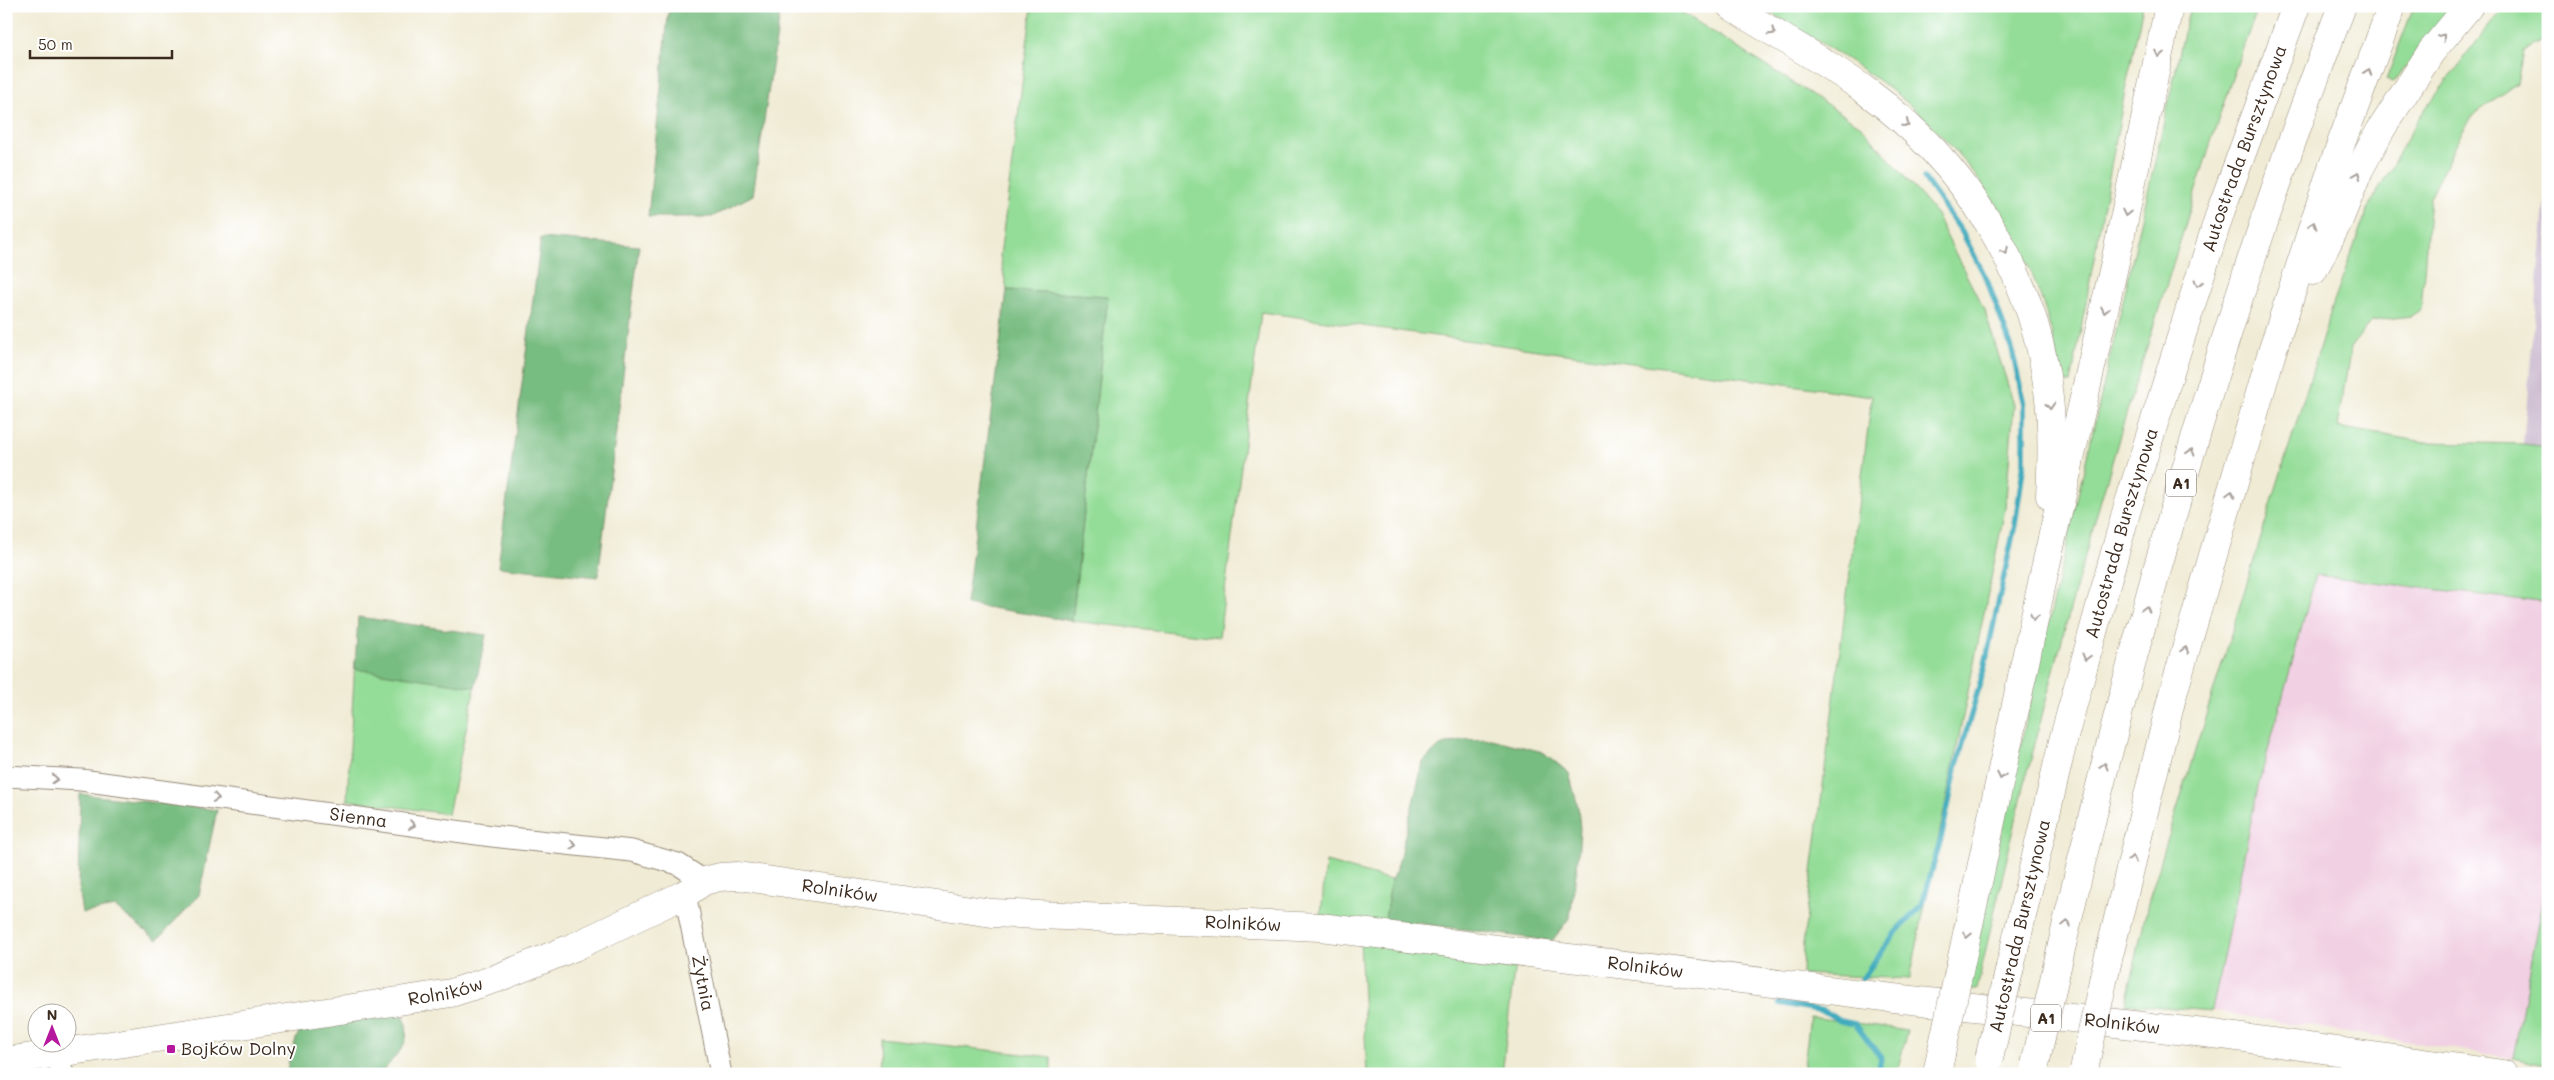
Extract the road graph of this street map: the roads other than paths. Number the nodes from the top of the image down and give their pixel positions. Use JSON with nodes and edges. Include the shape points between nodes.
{"nodes":[{"id":1,"x":1731,"y":6,"type":"edge"},
{"id":2,"x":2169,"y":6,"type":"edge"},
{"id":3,"x":2296,"y":6,"type":"edge"},
{"id":4,"x":2342,"y":6,"type":"edge"},
{"id":5,"x":2392,"y":6,"type":"edge"},
{"id":6,"x":2469,"y":6,"type":"edge"},
{"id":7,"x":2271,"y":355,"type":"junction"},
{"id":8,"x":2044,"y":569,"type":"junction"},
{"id":9,"x":6,"y":776,"type":"edge"},
{"id":10,"x":694,"y":887,"type":"junction"},
{"id":11,"x":6,"y":1061,"type":"edge"},
{"id":12,"x":60,"y":1063,"type":"edge"},
{"id":13,"x":1939,"y":1064,"type":"edge"},
{"id":14,"x":1987,"y":1067,"type":"edge"},
{"id":15,"x":2034,"y":1069,"type":"edge"},
{"id":16,"x":2083,"y":1072,"type":"edge"},
{"id":17,"x":720,"y":1074,"type":"edge"},
{"id":18,"x":2503,"y":1074,"type":"edge"}],
"edges":[{"from":1,"to":8,"type":"main road","one_way":true,"via":[[1866,91],[1920,135],[1959,179],[1994,231],[2020,281],[2037,334],[2048,390],[2052,437]]},
{"from":2,"to":8,"type":"main road","one_way":true,"via":[[2090,378]]},
{"from":3,"to":14,"type":"main road","name":"Autostrada Bursztynowa","number":"A1","one_way":true,"bridge":true,"via":[[2221,210],[2127,509],[2064,737]]},
{"from":15,"to":4,"type":"main road","number":"A1","one_way":true,"bridge":true,"via":[[2093,808],[2179,491],[2271,203]]},
{"from":7,"to":5,"type":"main road","one_way":true,"via":[[2332,168]]},
{"from":7,"to":6,"type":"main road","one_way":true,"via":[[2380,131],[2431,52]]},
{"from":16,"to":7,"type":"main road","one_way":true,"bridge":true,"via":[[2172,697]]},
{"from":8,"to":13,"type":"main road","one_way":true,"bridge":true},
{"from":9,"to":10,"type":"street","name":"Sienna","one_way":true,"via":[[80,780],[492,836],[632,851],[678,864]]},
{"from":10,"to":12,"type":"main road","name":"Rolników","via":[[574,946],[495,979],[451,993]]},
{"from":10,"to":17,"type":"street","name":"Żytnia"},
{"from":10,"to":18,"type":"main road","name":"Rolników","via":[[720,876],[738,876],[992,913],[1320,927],[2222,1035]]},
{"from":11,"to":12,"type":"main road","name":"Rolników"}]}
